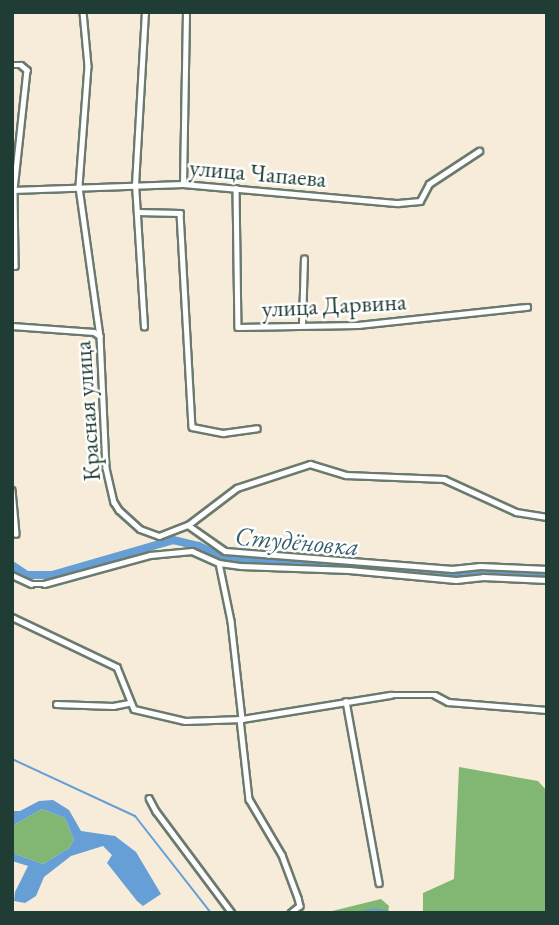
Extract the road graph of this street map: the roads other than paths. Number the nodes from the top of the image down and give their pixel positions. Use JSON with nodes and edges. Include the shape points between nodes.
{"nodes":[{"id":1,"x":83,"y":12,"type":"edge"},
{"id":2,"x":145,"y":12,"type":"edge"},
{"id":3,"x":186,"y":12,"type":"edge"},
{"id":4,"x":12,"y":65,"type":"edge"},
{"id":5,"x":479,"y":151,"type":"dead end"},
{"id":6,"x":183,"y":184,"type":"junction"},
{"id":7,"x":135,"y":185,"type":"junction"},
{"id":8,"x":79,"y":187,"type":"junction"},
{"id":9,"x":236,"y":188,"type":"junction"},
{"id":10,"x":13,"y":190,"type":"edge"},
{"id":11,"x":137,"y":212,"type":"junction"},
{"id":12,"x":304,"y":259,"type":"dead end"},
{"id":13,"x":12,"y":266,"type":"edge"},
{"id":14,"x":527,"y":307,"type":"dead end"},
{"id":15,"x":302,"y":325,"type":"junction"},
{"id":16,"x":12,"y":326,"type":"edge"},
{"id":17,"x":144,"y":327,"type":"dead end"},
{"id":18,"x":100,"y":336,"type":"junction"},
{"id":19,"x":257,"y":428,"type":"dead end"},
{"id":20,"x":12,"y":490,"type":"edge"},
{"id":21,"x":547,"y":517,"type":"edge"},
{"id":22,"x":188,"y":525,"type":"junction"},
{"id":23,"x":16,"y":534,"type":"dead end"},
{"id":24,"x":219,"y":563,"type":"junction"},
{"id":25,"x":547,"y":569,"type":"edge"},
{"id":26,"x":12,"y":575,"type":"edge"},
{"id":27,"x":547,"y":580,"type":"edge"},
{"id":28,"x":12,"y":617,"type":"edge"},
{"id":29,"x":346,"y":701,"type":"junction"},
{"id":30,"x":129,"y":703,"type":"junction"},
{"id":31,"x":56,"y":704,"type":"dead end"},
{"id":32,"x":547,"y":710,"type":"edge"},
{"id":33,"x":241,"y":719,"type":"junction"},
{"id":34,"x":149,"y":797,"type":"dead end"},
{"id":35,"x":379,"y":883,"type":"dead end"},
{"id":36,"x":232,"y":913,"type":"edge"},
{"id":37,"x":291,"y":913,"type":"edge"}],
"edges":[{"from":1,"to":8,"type":"street","name":"Красная улица","via":[[88,66]]},
{"from":2,"to":7,"type":"street"},
{"from":3,"to":6,"type":"street"},
{"from":4,"to":10,"type":"street","via":[[27,70]]},
{"from":5,"to":9,"type":"street","name":"улица Чапаева","via":[[429,184],[420,201],[398,203]]},
{"from":6,"to":7,"type":"street","name":"улица Чапаева"},
{"from":6,"to":9,"type":"street","name":"улица Чапаева"},
{"from":7,"to":8,"type":"street","name":"улица Чапаева"},
{"from":7,"to":11,"type":"street"},
{"from":8,"to":10,"type":"street","name":"улица Чапаева"},
{"from":8,"to":18,"type":"street","name":"Красная улица"},
{"from":9,"to":15,"type":"street","name":"улица Дарвина","via":[[239,327]]},
{"from":10,"to":13,"type":"street"},
{"from":11,"to":17,"type":"street"},
{"from":11,"to":19,"type":"street","via":[[180,213],[192,427],[223,433]]},
{"from":12,"to":15,"type":"street"},
{"from":14,"to":15,"type":"street","name":"улица Дарвина","via":[[358,325]]},
{"from":16,"to":18,"type":"street"},
{"from":18,"to":22,"type":"street","name":"Красная улица","via":[[106,468],[114,502],[132,523],[153,536]]},
{"from":20,"to":23,"type":"street"},
{"from":21,"to":22,"type":"street","name":"Красная улица","via":[[516,512],[444,479],[346,475],[310,464],[237,488]]},
{"from":22,"to":25,"type":"street","via":[[225,551],[452,569]]},
{"from":24,"to":26,"type":"street","via":[[192,551],[150,555],[44,584],[31,584]]},
{"from":24,"to":27,"type":"street","via":[[456,580]]},
{"from":24,"to":33,"type":"street","via":[[231,621]]},
{"from":28,"to":30,"type":"street","via":[[117,667]]},
{"from":29,"to":32,"type":"street","via":[[435,695],[448,702]]},
{"from":29,"to":33,"type":"street"},
{"from":29,"to":35,"type":"street"},
{"from":30,"to":31,"type":"street"},
{"from":30,"to":33,"type":"street","via":[[134,709],[185,721]]},
{"from":33,"to":37,"type":"street","via":[[249,799],[282,855],[298,898],[300,906]]},
{"from":34,"to":36,"type":"street"}]}
